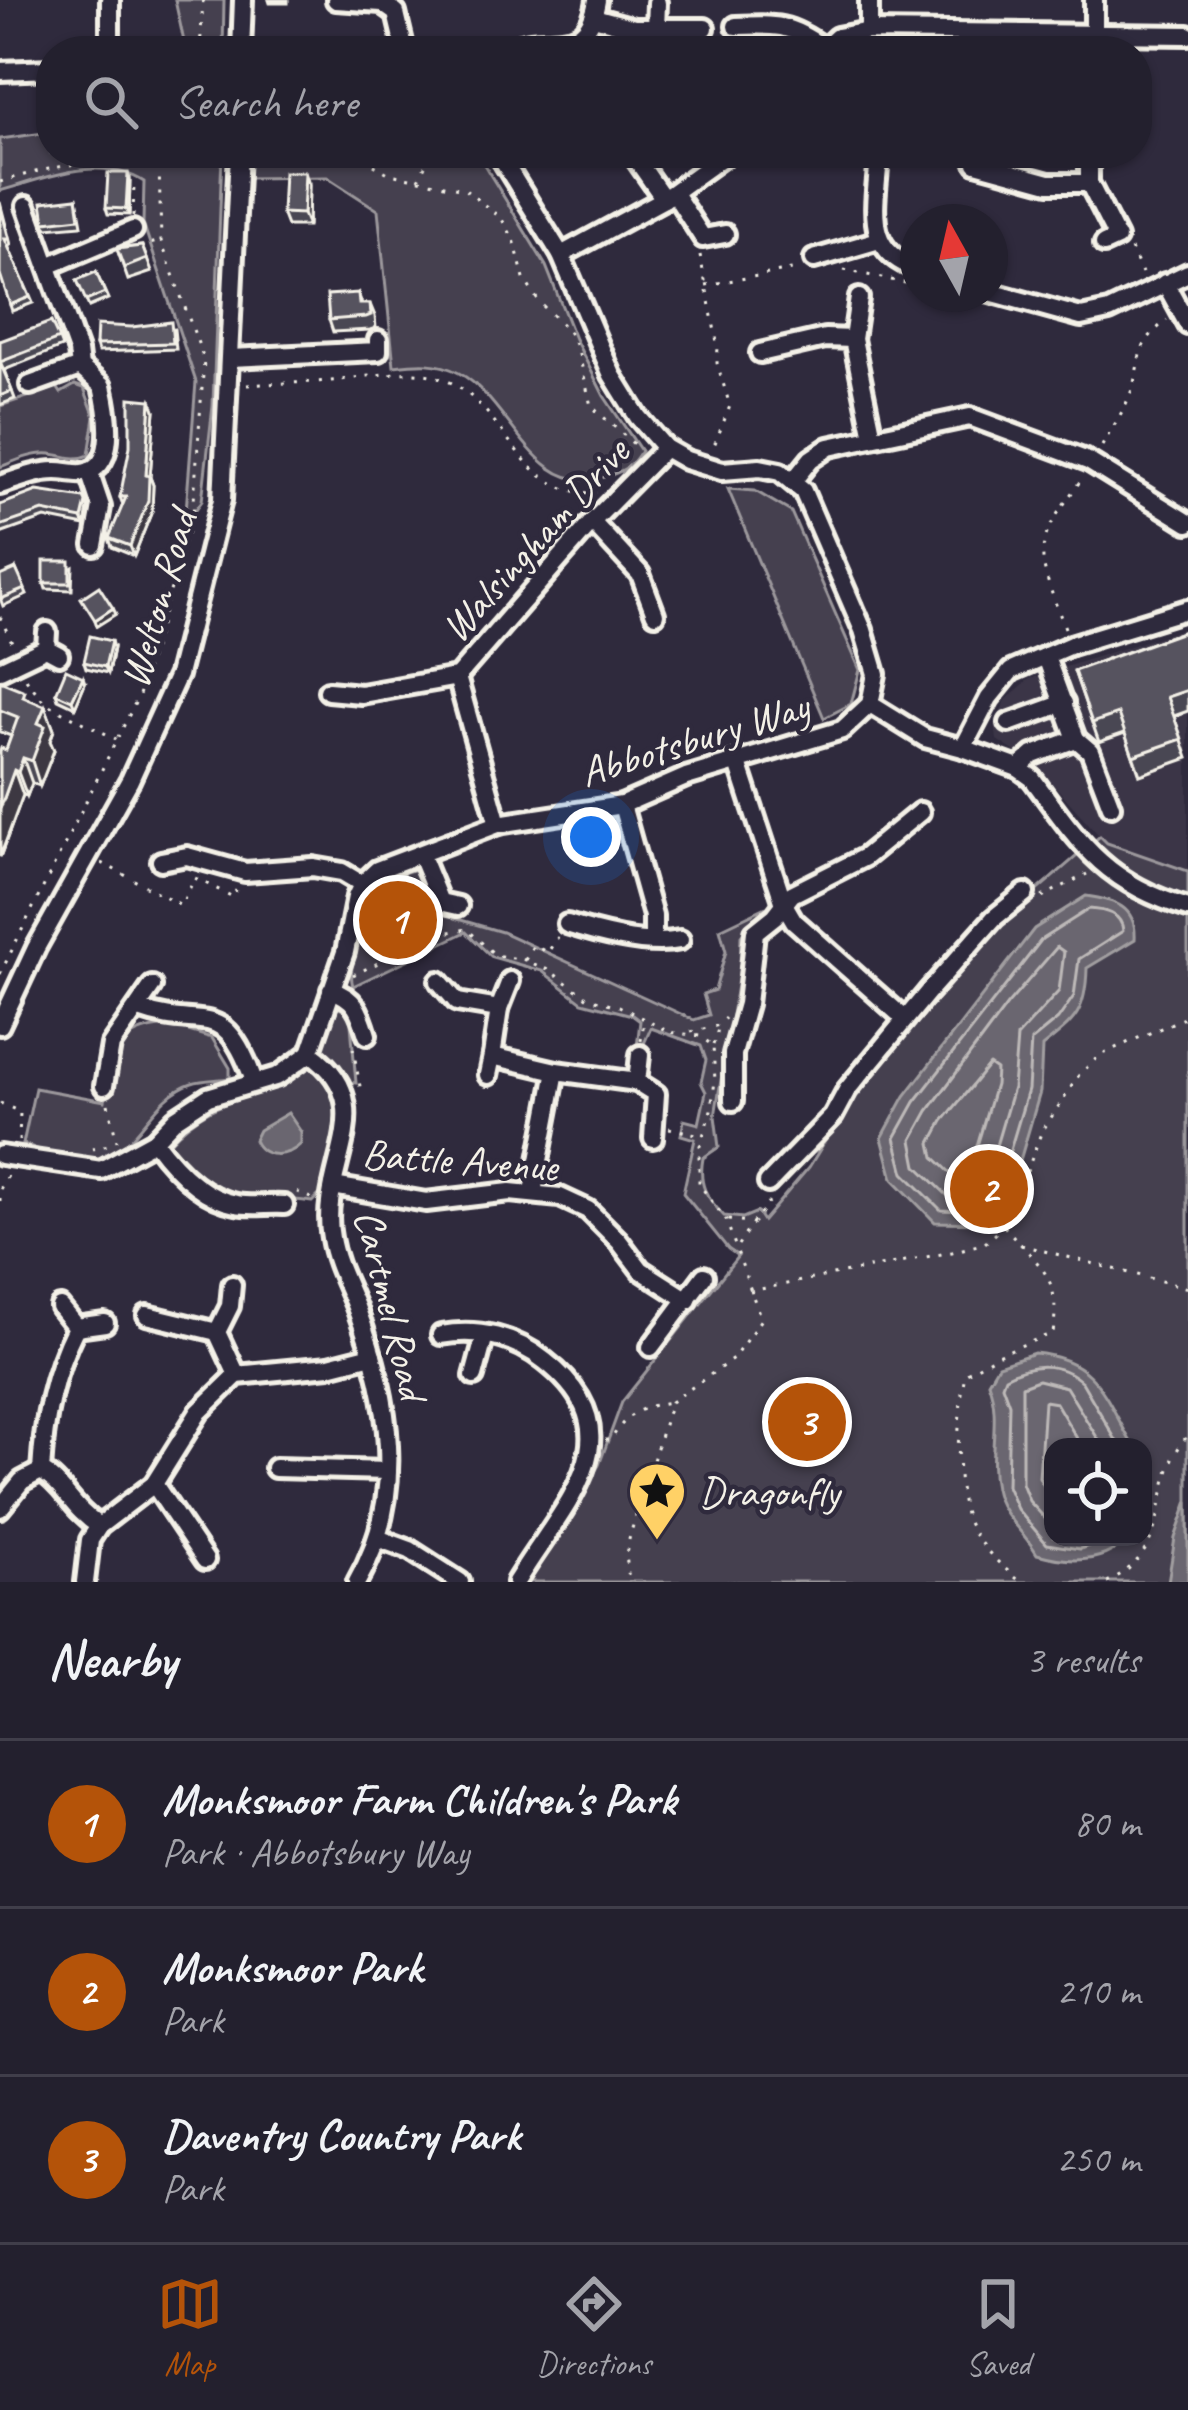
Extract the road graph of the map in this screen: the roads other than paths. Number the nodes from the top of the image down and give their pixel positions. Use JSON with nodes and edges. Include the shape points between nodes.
{"nodes":[{"id":1,"x":110,"y":0,"type":"edge"},
{"id":2,"x":242,"y":0,"type":"edge"},
{"id":3,"x":336,"y":0,"type":"edge"},
{"id":4,"x":868,"y":0,"type":"edge"},
{"id":5,"x":1094,"y":0,"type":"edge"},
{"id":6,"x":657,"y":3,"type":"dead end"},
{"id":7,"x":595,"y":9,"type":"edge"},
{"id":8,"x":736,"y":26,"type":"dead end"},
{"id":9,"x":656,"y":28,"type":"junction"},
{"id":10,"x":705,"y":28,"type":"dead end"},
{"id":11,"x":869,"y":31,"type":"junction"},
{"id":12,"x":1188,"y":35,"type":"edge"},
{"id":13,"x":110,"y":36,"type":"edge"},
{"id":14,"x":241,"y":36,"type":"edge"},
{"id":15,"x":401,"y":36,"type":"edge"},
{"id":16,"x":577,"y":36,"type":"edge"},
{"id":17,"x":805,"y":36,"type":"edge"},
{"id":18,"x":842,"y":36,"type":"edge"},
{"id":19,"x":891,"y":36,"type":"edge"},
{"id":20,"x":1090,"y":36,"type":"edge"},
{"id":21,"x":1152,"y":37,"type":"edge"},
{"id":22,"x":36,"y":69,"type":"edge"},
{"id":23,"x":0,"y":70,"type":"edge"},
{"id":24,"x":238,"y":168,"type":"edge"},
{"id":25,"x":507,"y":168,"type":"edge"},
{"id":26,"x":645,"y":168,"type":"edge"},
{"id":27,"x":707,"y":168,"type":"edge"},
{"id":28,"x":880,"y":168,"type":"edge"},
{"id":29,"x":993,"y":168,"type":"edge"},
{"id":30,"x":1089,"y":168,"type":"edge"},
{"id":31,"x":1089,"y":183,"type":"junction"},
{"id":32,"x":669,"y":196,"type":"junction"},
{"id":33,"x":26,"y":206,"type":"dead end"},
{"id":34,"x":133,"y":230,"type":"road end"},
{"id":35,"x":725,"y":234,"type":"dead end"},
{"id":36,"x":1104,"y":244,"type":"dead end"},
{"id":37,"x":883,"y":248,"type":"junction"},
{"id":38,"x":561,"y":255,"type":"junction"},
{"id":39,"x":45,"y":258,"type":"junction"},
{"id":40,"x":900,"y":258,"type":"edge"},
{"id":41,"x":808,"y":265,"type":"road end"},
{"id":42,"x":1188,"y":273,"type":"edge"},
{"id":43,"x":1165,"y":283,"type":"junction"},
{"id":44,"x":1008,"y":297,"type":"edge"},
{"id":45,"x":859,"y":298,"type":"dead end"},
{"id":46,"x":1188,"y":325,"type":"edge"},
{"id":47,"x":378,"y":340,"type":"dead end"},
{"id":48,"x":853,"y":340,"type":"junction"},
{"id":49,"x":760,"y":353,"type":"dead end"},
{"id":50,"x":230,"y":358,"type":"junction"},
{"id":51,"x":80,"y":367,"type":"junction"},
{"id":52,"x":30,"y":385,"type":"dead end"},
{"id":53,"x":873,"y":436,"type":"junction"},
{"id":54,"x":661,"y":453,"type":"junction"},
{"id":55,"x":89,"y":471,"type":"junction"},
{"id":56,"x":794,"y":480,"type":"junction"},
{"id":57,"x":0,"y":484,"type":"edge"},
{"id":58,"x":592,"y":522,"type":"junction"},
{"id":59,"x":1188,"y":523,"type":"edge"},
{"id":60,"x":94,"y":545,"type":"dead end"},
{"id":61,"x":1188,"y":609,"type":"edge"},
{"id":62,"x":655,"y":614,"type":"dead end"},
{"id":63,"x":50,"y":645,"type":"dead end"},
{"id":64,"x":1046,"y":657,"type":"junction"},
{"id":65,"x":0,"y":670,"type":"edge"},
{"id":66,"x":458,"y":677,"type":"junction"},
{"id":67,"x":328,"y":691,"type":"dead end"},
{"id":68,"x":1064,"y":703,"type":"junction"},
{"id":69,"x":870,"y":704,"type":"junction"},
{"id":70,"x":1009,"y":723,"type":"dead end"},
{"id":71,"x":1076,"y":740,"type":"junction"},
{"id":72,"x":963,"y":748,"type":"junction"},
{"id":73,"x":737,"y":760,"type":"junction"},
{"id":74,"x":1025,"y":774,"type":"junction"},
{"id":75,"x":622,"y":805,"type":"junction"},
{"id":76,"x":1111,"y":806,"type":"dead end"},
{"id":77,"x":920,"y":812,"type":"dead end"},
{"id":78,"x":498,"y":824,"type":"junction"},
{"id":79,"x":421,"y":856,"type":"junction"},
{"id":80,"x":161,"y":861,"type":"dead end"},
{"id":81,"x":362,"y":884,"type":"junction"},
{"id":82,"x":1025,"y":893,"type":"dead end"},
{"id":83,"x":784,"y":904,"type":"junction"},
{"id":84,"x":458,"y":906,"type":"dead end"},
{"id":85,"x":1188,"y":908,"type":"edge"},
{"id":86,"x":567,"y":924,"type":"road end"},
{"id":87,"x":653,"y":939,"type":"junction"},
{"id":88,"x":680,"y":940,"type":"dead end"},
{"id":89,"x":440,"y":981,"type":"dead end"},
{"id":90,"x":510,"y":982,"type":"dead end"},
{"id":91,"x":152,"y":986,"type":"dead end"},
{"id":92,"x":339,"y":992,"type":"junction"},
{"id":93,"x":140,"y":1009,"type":"junction"},
{"id":94,"x":499,"y":1009,"type":"junction"},
{"id":95,"x":905,"y":1019,"type":"junction"},
{"id":96,"x":0,"y":1025,"type":"edge"},
{"id":97,"x":367,"y":1035,"type":"dead end"},
{"id":98,"x":310,"y":1053,"type":"junction"},
{"id":99,"x":640,"y":1054,"type":"road end"},
{"id":100,"x":492,"y":1056,"type":"junction"},
{"id":101,"x":556,"y":1071,"type":"junction"},
{"id":102,"x":488,"y":1076,"type":"dead end"},
{"id":103,"x":254,"y":1081,"type":"junction"},
{"id":104,"x":637,"y":1082,"type":"junction"},
{"id":105,"x":104,"y":1086,"type":"road end"},
{"id":106,"x":733,"y":1100,"type":"dead end"},
{"id":107,"x":654,"y":1132,"type":"road end"},
{"id":108,"x":0,"y":1136,"type":"edge"},
{"id":109,"x":154,"y":1141,"type":"junction"},
{"id":110,"x":1,"y":1157,"type":"edge"},
{"id":111,"x":767,"y":1184,"type":"dead end"},
{"id":112,"x":333,"y":1186,"type":"junction"},
{"id":113,"x":533,"y":1192,"type":"junction"},
{"id":114,"x":283,"y":1195,"type":"road end"},
{"id":115,"x":704,"y":1276,"type":"dead end"},
{"id":116,"x":232,"y":1285,"type":"dead end"},
{"id":117,"x":688,"y":1300,"type":"junction"},
{"id":118,"x":59,"y":1306,"type":"dead end"},
{"id":119,"x":147,"y":1315,"type":"dead end"},
{"id":120,"x":105,"y":1323,"type":"dead end"},
{"id":121,"x":76,"y":1327,"type":"junction"},
{"id":122,"x":217,"y":1332,"type":"junction"},
{"id":123,"x":441,"y":1334,"type":"road end"},
{"id":124,"x":484,"y":1335,"type":"junction"},
{"id":125,"x":651,"y":1347,"type":"dead end"},
{"id":126,"x":372,"y":1355,"type":"junction"},
{"id":127,"x":237,"y":1375,"type":"junction"},
{"id":128,"x":475,"y":1376,"type":"dead end"},
{"id":129,"x":274,"y":1468,"type":"dead end"},
{"id":130,"x":41,"y":1471,"type":"junction"},
{"id":131,"x":388,"y":1471,"type":"junction"},
{"id":132,"x":154,"y":1484,"type":"junction"},
{"id":133,"x":0,"y":1508,"type":"edge"},
{"id":134,"x":99,"y":1526,"type":"junction"},
{"id":135,"x":380,"y":1539,"type":"junction"},
{"id":136,"x":205,"y":1560,"type":"dead end"},
{"id":137,"x":85,"y":1582,"type":"edge"},
{"id":138,"x":357,"y":1582,"type":"edge"},
{"id":139,"x":460,"y":1582,"type":"edge"},
{"id":140,"x":516,"y":1582,"type":"edge"}],
"edges":[{"from":1,"to":13,"type":"street"},
{"from":2,"to":14,"type":"street"},
{"from":3,"to":15,"type":"street","via":[[382,3],[396,13]]},
{"from":4,"to":11,"type":"street"},
{"from":5,"to":20,"type":"street"},
{"from":6,"to":9,"type":"street"},
{"from":7,"to":9,"type":"street","via":[[634,28]]},
{"from":7,"to":16,"type":"street"},
{"from":8,"to":17,"type":"street","via":[[771,24]]},
{"from":9,"to":10,"type":"street"},
{"from":11,"to":18,"type":"street"},
{"from":11,"to":19,"type":"street"},
{"from":12,"to":21,"type":"street"},
{"from":22,"to":23,"type":"street"},
{"from":24,"to":50,"type":"street","name":"Welton Road"},
{"from":25,"to":38,"type":"street"},
{"from":26,"to":32,"type":"street"},
{"from":27,"to":32,"type":"street"},
{"from":28,"to":37,"type":"street"},
{"from":29,"to":31,"type":"street","via":[[1069,186]]},
{"from":30,"to":31,"type":"street"},
{"from":31,"to":36,"type":"street","via":[[1117,238]]},
{"from":32,"to":35,"type":"street","via":[[703,238]]},
{"from":32,"to":38,"type":"street"},
{"from":33,"to":39,"type":"street"},
{"from":34,"to":39,"type":"street"},
{"from":37,"to":40,"type":"street"},
{"from":37,"to":41,"type":"street"},
{"from":38,"to":54,"type":"street","via":[[612,375]]},
{"from":39,"to":51,"type":"street"},
{"from":42,"to":43,"type":"street"},
{"from":43,"to":44,"type":"street","via":[[1081,317]]},
{"from":43,"to":46,"type":"street"},
{"from":45,"to":48,"type":"street"},
{"from":47,"to":50,"type":"street","via":[[378,351]]},
{"from":48,"to":49,"type":"street"},
{"from":48,"to":53,"type":"street"},
{"from":50,"to":96,"type":"street","name":"Welton Road","via":[[222,500],[178,675]]},
{"from":51,"to":52,"type":"street"},
{"from":51,"to":55,"type":"street","via":[[102,386],[107,406],[104,456]]},
{"from":53,"to":56,"type":"street","via":[[829,447]]},
{"from":53,"to":59,"type":"street","via":[[970,417],[1088,461]]},
{"from":54,"to":56,"type":"street"},
{"from":54,"to":58,"type":"street","name":"Walsingham Drive"},
{"from":55,"to":57,"type":"street"},
{"from":55,"to":60,"type":"street","via":[[101,507]]},
{"from":56,"to":69,"type":"street","name":"Abbotsbury Way","via":[[863,630],[876,674]]},
{"from":58,"to":62,"type":"street","via":[[640,574]]},
{"from":58,"to":66,"type":"street","name":"Walsingham Drive"},
{"from":61,"to":64,"type":"street"},
{"from":63,"to":65,"type":"street"},
{"from":64,"to":68,"type":"street"},
{"from":64,"to":72,"type":"street","via":[[1011,671]]},
{"from":66,"to":67,"type":"street","name":"Walsingham Drive","via":[[361,694]]},
{"from":66,"to":78,"type":"street","name":"Walsingham Drive"},
{"from":68,"to":70,"type":"street"},
{"from":68,"to":71,"type":"street"},
{"from":69,"to":72,"type":"street","via":[[925,738]]},
{"from":69,"to":73,"type":"street","name":"Abbotsbury Way","via":[[842,730]]},
{"from":71,"to":74,"type":"street","via":[[1033,755]]},
{"from":71,"to":76,"type":"street","via":[[1090,751]]},
{"from":72,"to":74,"type":"street"},
{"from":73,"to":75,"type":"street","name":"Abbotsbury Way"},
{"from":73,"to":83,"type":"street"},
{"from":74,"to":85,"type":"street","via":[[1100,866]]},
{"from":75,"to":78,"type":"street","name":"Abbotsbury Way"},
{"from":75,"to":87,"type":"street"},
{"from":77,"to":83,"type":"street","via":[[865,857],[807,883]]},
{"from":78,"to":79,"type":"street","name":"Abbotsbury Way"},
{"from":79,"to":81,"type":"street","name":"Abbotsbury Way","via":[[377,870]]},
{"from":79,"to":84,"type":"street","via":[[440,902]]},
{"from":80,"to":81,"type":"street","via":[[188,856],[245,872],[314,867]]},
{"from":81,"to":92,"type":"street"},
{"from":82,"to":95,"type":"street"},
{"from":83,"to":95,"type":"street"},
{"from":83,"to":106,"type":"street","via":[[752,940]]},
{"from":86,"to":87,"type":"street"},
{"from":87,"to":88,"type":"street"},
{"from":89,"to":94,"type":"street","via":[[457,1002]]},
{"from":90,"to":94,"type":"street"},
{"from":91,"to":93,"type":"street"},
{"from":92,"to":97,"type":"street","via":[[357,1005]]},
{"from":92,"to":98,"type":"street"},
{"from":93,"to":103,"type":"street","via":[[229,1031]]},
{"from":93,"to":105,"type":"street","via":[[111,1045]]},
{"from":94,"to":100,"type":"street"},
{"from":95,"to":111,"type":"street","via":[[833,1116]]},
{"from":98,"to":103,"type":"street","via":[[278,1076]]},
{"from":98,"to":112,"type":"street","name":"Cartmel Road","via":[[346,1095]]},
{"from":99,"to":104,"type":"street"},
{"from":100,"to":101,"type":"street"},
{"from":100,"to":102,"type":"street"},
{"from":101,"to":104,"type":"street"},
{"from":101,"to":113,"type":"street"},
{"from":103,"to":109,"type":"street","via":[[208,1097]]},
{"from":104,"to":107,"type":"street","via":[[656,1094]]},
{"from":108,"to":110,"type":"street"},
{"from":109,"to":110,"type":"street","via":[[101,1170]]},
{"from":109,"to":114,"type":"street","via":[[175,1169],[216,1197],[236,1204]]},
{"from":112,"to":113,"type":"street","name":"Battle Avenue","via":[[426,1202]]},
{"from":112,"to":126,"type":"street","name":"Cartmel Road","via":[[328,1206],[339,1269]]},
{"from":113,"to":117,"type":"street","name":"Battle Avenue","via":[[588,1210],[641,1270]]},
{"from":115,"to":117,"type":"street"},
{"from":116,"to":122,"type":"street"},
{"from":117,"to":125,"type":"street"},
{"from":118,"to":121,"type":"street"},
{"from":119,"to":122,"type":"street"},
{"from":120,"to":121,"type":"street"},
{"from":121,"to":130,"type":"street","via":[[56,1374]]},
{"from":122,"to":127,"type":"street"},
{"from":123,"to":124,"type":"street"},
{"from":124,"to":128,"type":"street"},
{"from":124,"to":140,"type":"street","via":[[510,1339],[567,1378],[593,1430],[590,1456]]},
{"from":126,"to":127,"type":"street"},
{"from":126,"to":131,"type":"street","name":"Cartmel Road"},
{"from":127,"to":132,"type":"street","via":[[199,1412]]},
{"from":129,"to":131,"type":"street"},
{"from":130,"to":133,"type":"street"},
{"from":130,"to":134,"type":"street"},
{"from":131,"to":135,"type":"street","name":"Cartmel Road"},
{"from":132,"to":134,"type":"street"},
{"from":132,"to":136,"type":"street"},
{"from":134,"to":137,"type":"street"},
{"from":135,"to":138,"type":"street","name":"Cartmel Road"},
{"from":135,"to":139,"type":"street"}]}
